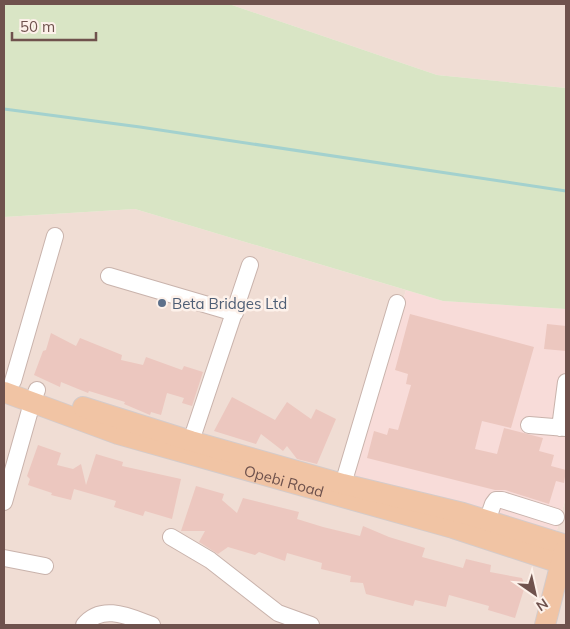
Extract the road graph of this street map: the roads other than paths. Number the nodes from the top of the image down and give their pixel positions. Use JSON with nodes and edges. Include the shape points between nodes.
{"nodes":[{"id":1,"x":56,"y":236,"type":"dead end"},
{"id":2,"x":250,"y":265,"type":"dead end"},
{"id":3,"x":109,"y":276,"type":"dead end"},
{"id":4,"x":397,"y":303,"type":"dead end"},
{"id":5,"x":235,"y":313,"type":"junction"},
{"id":6,"x":566,"y":382,"type":"edge"},
{"id":7,"x":7,"y":384,"type":"edge"},
{"id":8,"x":34,"y":396,"type":"junction"},
{"id":9,"x":529,"y":425,"type":"dead end"},
{"id":10,"x":563,"y":428,"type":"edge"},
{"id":11,"x":191,"y":440,"type":"junction"},
{"id":12,"x":343,"y":484,"type":"junction"},
{"id":13,"x":4,"y":502,"type":"edge"},
{"id":14,"x":556,"y":517,"type":"dead end"},
{"id":15,"x":487,"y":521,"type":"junction"},
{"id":16,"x":171,"y":537,"type":"dead end"},
{"id":17,"x":527,"y":552,"type":"junction"},
{"id":18,"x":565,"y":552,"type":"edge"},
{"id":19,"x":4,"y":558,"type":"edge"},
{"id":20,"x":44,"y":566,"type":"dead end"},
{"id":21,"x":563,"y":594,"type":"edge"},
{"id":22,"x":84,"y":625,"type":"edge"},
{"id":23,"x":152,"y":625,"type":"edge"},
{"id":24,"x":311,"y":625,"type":"edge"},
{"id":25,"x":545,"y":625,"type":"edge"},
{"id":26,"x":558,"y":625,"type":"edge"}],
"edges":[{"from":1,"to":7,"type":"street"},
{"from":2,"to":5,"type":"street"},
{"from":3,"to":5,"type":"street"},
{"from":4,"to":12,"type":"street"},
{"from":5,"to":11,"type":"street"},
{"from":6,"to":10,"type":"street"},
{"from":7,"to":8,"type":"main road","name":"Opebi Road"},
{"from":8,"to":11,"type":"main road","name":"Opebi Road"},
{"from":8,"to":13,"type":"street"},
{"from":8,"to":17,"type":"main road","name":"Opebi Road","via":[[118,434],[453,528]]},
{"from":9,"to":10,"type":"street"},
{"from":11,"to":12,"type":"main road","name":"Opebi Road"},
{"from":12,"to":15,"type":"main road","name":"Opebi Road"},
{"from":14,"to":15,"type":"street","via":[[496,500]]},
{"from":15,"to":18,"type":"main road","name":"Opebi Road"},
{"from":16,"to":24,"type":"street","via":[[210,560],[278,613]]},
{"from":17,"to":18,"type":"main road","name":"Opebi Road"},
{"from":17,"to":21,"type":"main road","via":[[549,573]]},
{"from":18,"to":21,"type":"main road"},
{"from":19,"to":20,"type":"street"},
{"from":21,"to":25,"type":"main road"},
{"from":21,"to":26,"type":"main road"},
{"from":22,"to":23,"type":"street","via":[[97,614],[111,613]]}]}
